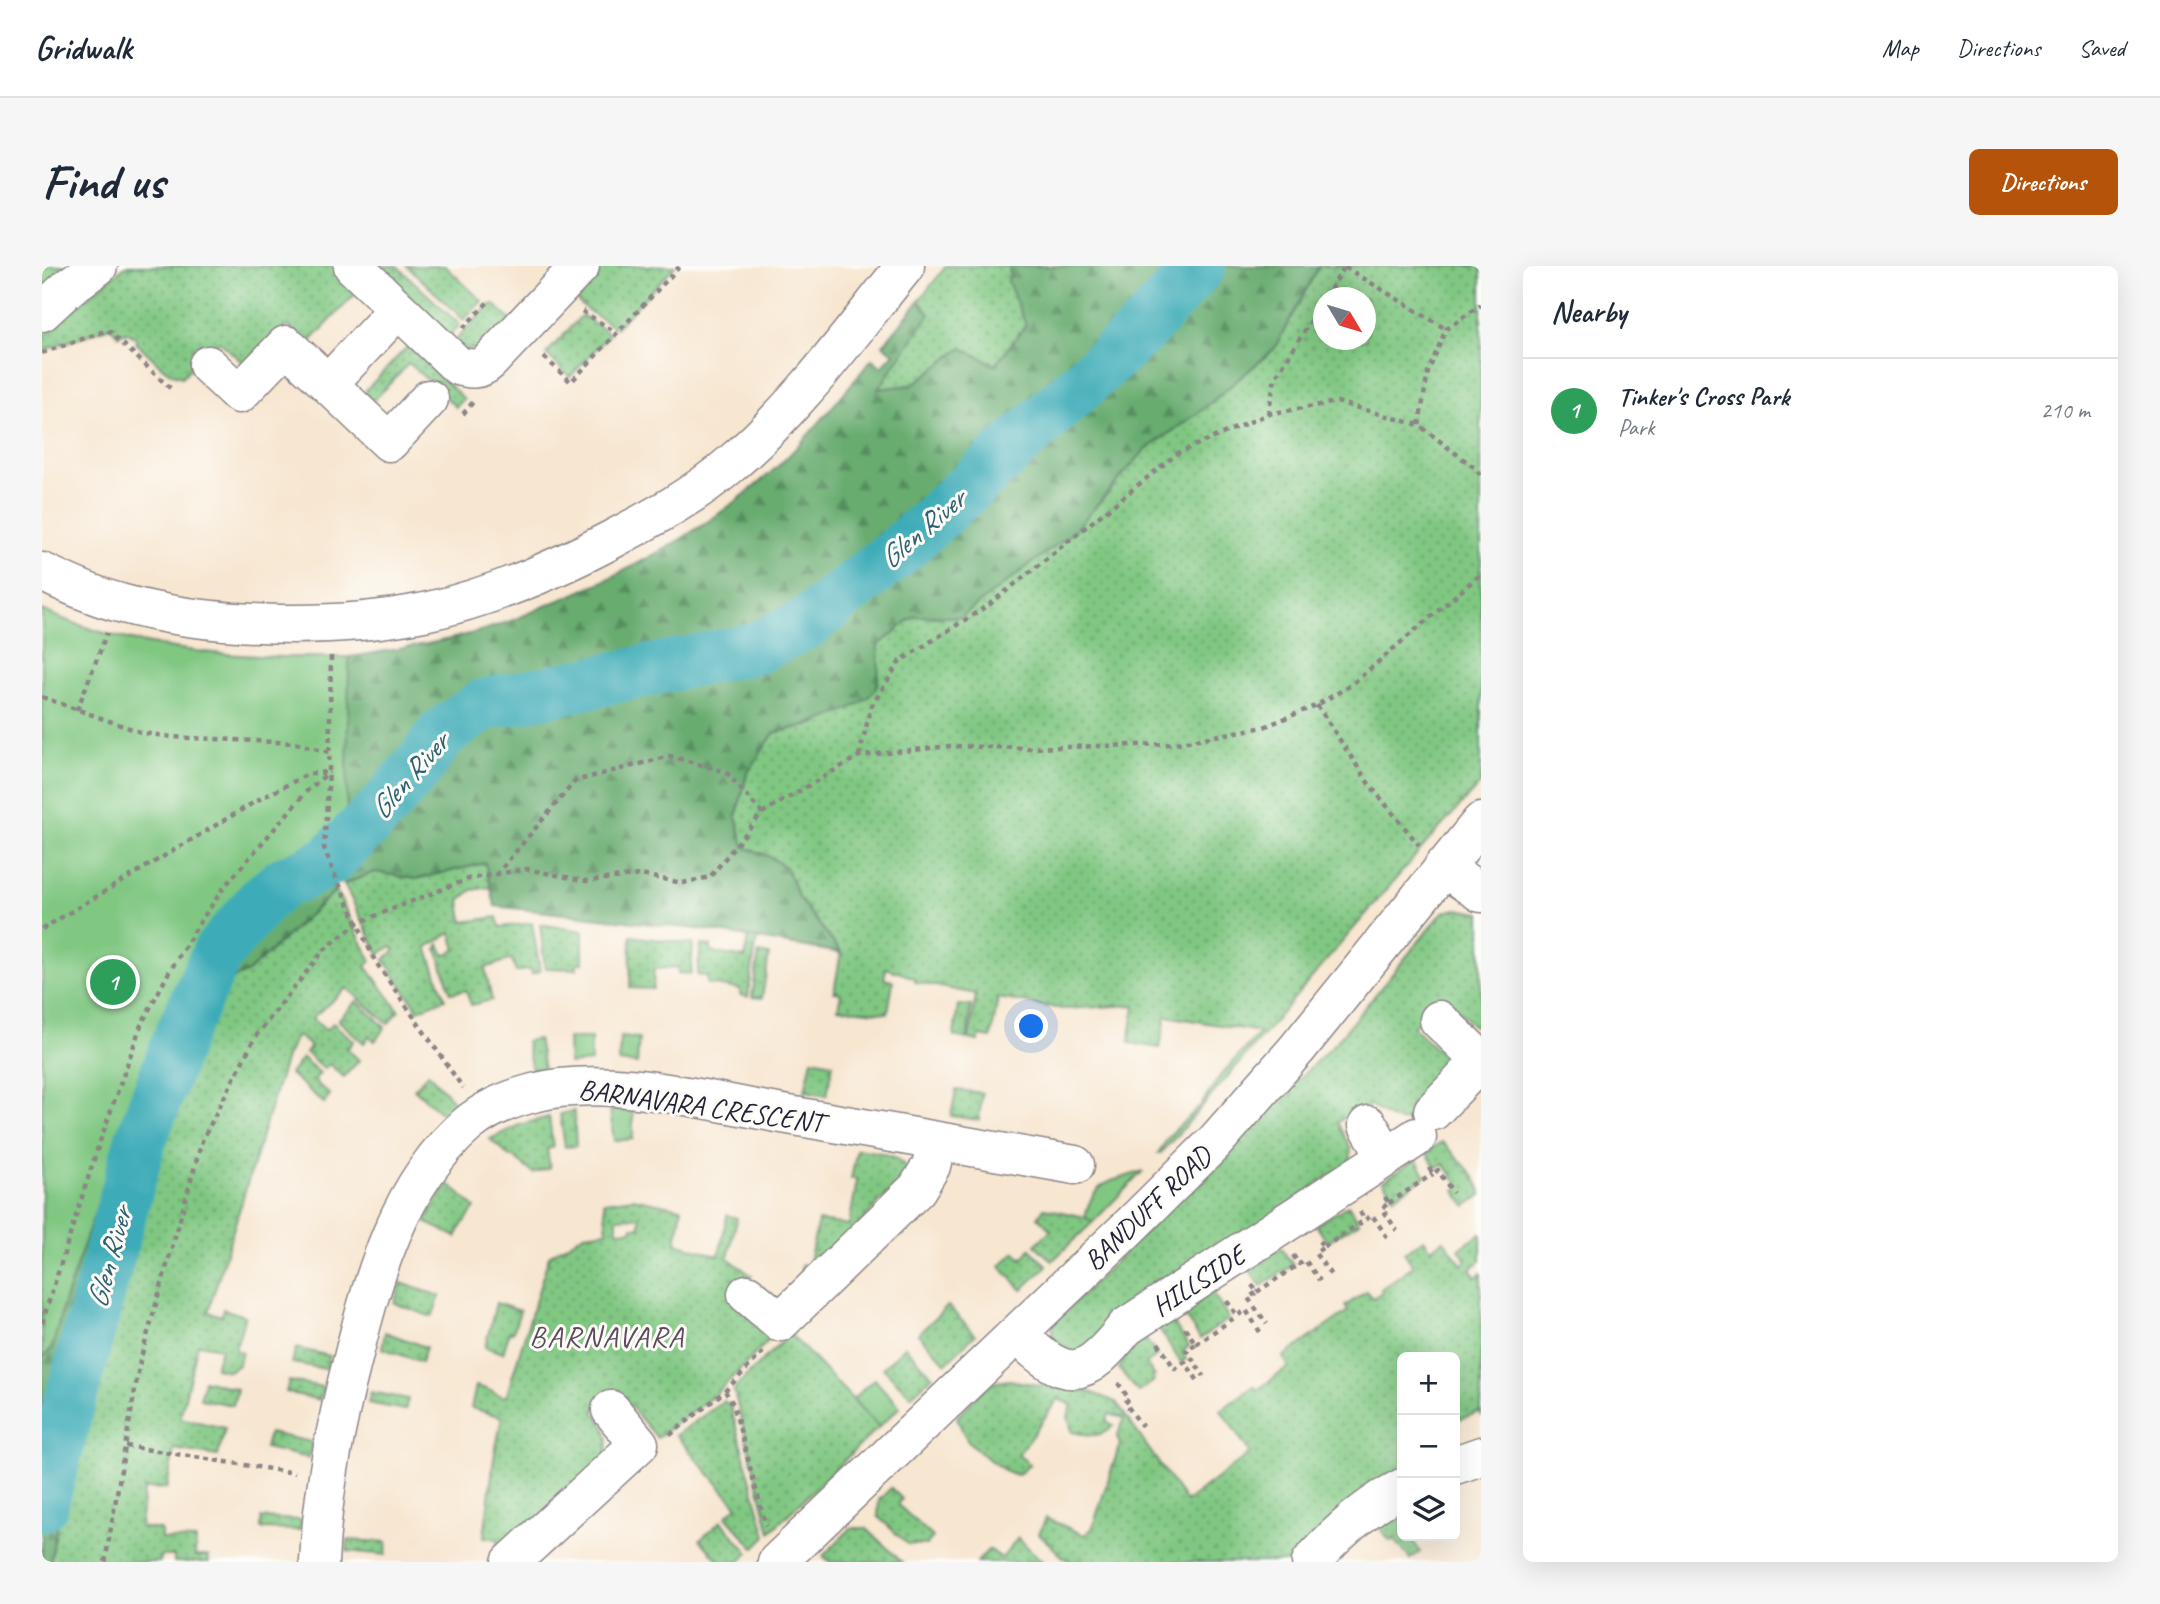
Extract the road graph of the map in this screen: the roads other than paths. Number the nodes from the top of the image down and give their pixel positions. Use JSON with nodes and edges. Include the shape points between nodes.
{"nodes":[{"id":1,"x":98,"y":266,"type":"edge"},
{"id":2,"x":353,"y":266,"type":"edge"},
{"id":3,"x":905,"y":266,"type":"edge"},
{"id":4,"x":570,"y":278,"type":"edge"},
{"id":5,"x":398,"y":309,"type":"junction"},
{"id":6,"x":42,"y":313,"type":"edge"},
{"id":7,"x":208,"y":365,"type":"dead end"},
{"id":8,"x":328,"y":384,"type":"junction"},
{"id":9,"x":446,"y":407,"type":"road end"},
{"id":10,"x":42,"y":572,"type":"edge"},
{"id":11,"x":1481,"y":822,"type":"edge"},
{"id":12,"x":1432,"y":858,"type":"junction"},
{"id":13,"x":1481,"y":893,"type":"edge"},
{"id":14,"x":1439,"y":1020,"type":"dead end"},
{"id":15,"x":1481,"y":1060,"type":"edge"},
{"id":16,"x":937,"y":1141,"type":"junction"},
{"id":17,"x":1075,"y":1165,"type":"dead end"},
{"id":18,"x":747,"y":1294,"type":"dead end"},
{"id":19,"x":1017,"y":1334,"type":"junction"},
{"id":20,"x":611,"y":1409,"type":"dead end"},
{"id":21,"x":1481,"y":1456,"type":"edge"},
{"id":22,"x":1460,"y":1463,"type":"edge"},
{"id":23,"x":1397,"y":1491,"type":"edge"},
{"id":24,"x":773,"y":1548,"type":"edge"},
{"id":25,"x":319,"y":1562,"type":"edge"},
{"id":26,"x":511,"y":1562,"type":"edge"},
{"id":27,"x":1311,"y":1562,"type":"edge"}],
"edges":[{"from":1,"to":6,"type":"street"},
{"from":2,"to":5,"type":"street"},
{"from":3,"to":10,"type":"street","via":[[838,350],[763,435],[729,466],[687,497],[577,558],[519,584],[426,611],[332,623],[170,614],[120,603]]},
{"from":4,"to":5,"type":"street","via":[[489,362],[471,370],[458,366]]},
{"from":5,"to":8,"type":"street"},
{"from":7,"to":8,"type":"street","via":[[239,394],[286,345]]},
{"from":8,"to":9,"type":"street","via":[[389,442]]},
{"from":11,"to":12,"type":"street","name":"BANDUFF ROAD"},
{"from":12,"to":13,"type":"street"},
{"from":12,"to":19,"type":"street","name":"BANDUFF ROAD","via":[[1297,1049],[1258,1095]]},
{"from":14,"to":15,"type":"street"},
{"from":15,"to":19,"type":"street","name":"HILLSIDE","via":[[1401,1133],[1126,1327],[1089,1366],[1073,1371],[1053,1365]]},
{"from":16,"to":17,"type":"street","name":"BARNAVARA CRESCENT"},
{"from":16,"to":18,"type":"street","via":[[931,1166],[917,1189],[780,1322]]},
{"from":16,"to":25,"type":"street","name":"BARNAVARA CRESCENT","via":[[615,1087],[566,1087],[532,1094],[481,1115],[429,1168],[388,1241],[345,1387],[326,1478]]},
{"from":19,"to":24,"type":"street","name":"BANDUFF ROAD"},
{"from":20,"to":26,"type":"street","via":[[639,1444]]},
{"from":21,"to":22,"type":"street"},
{"from":23,"to":27,"type":"street"}]}
